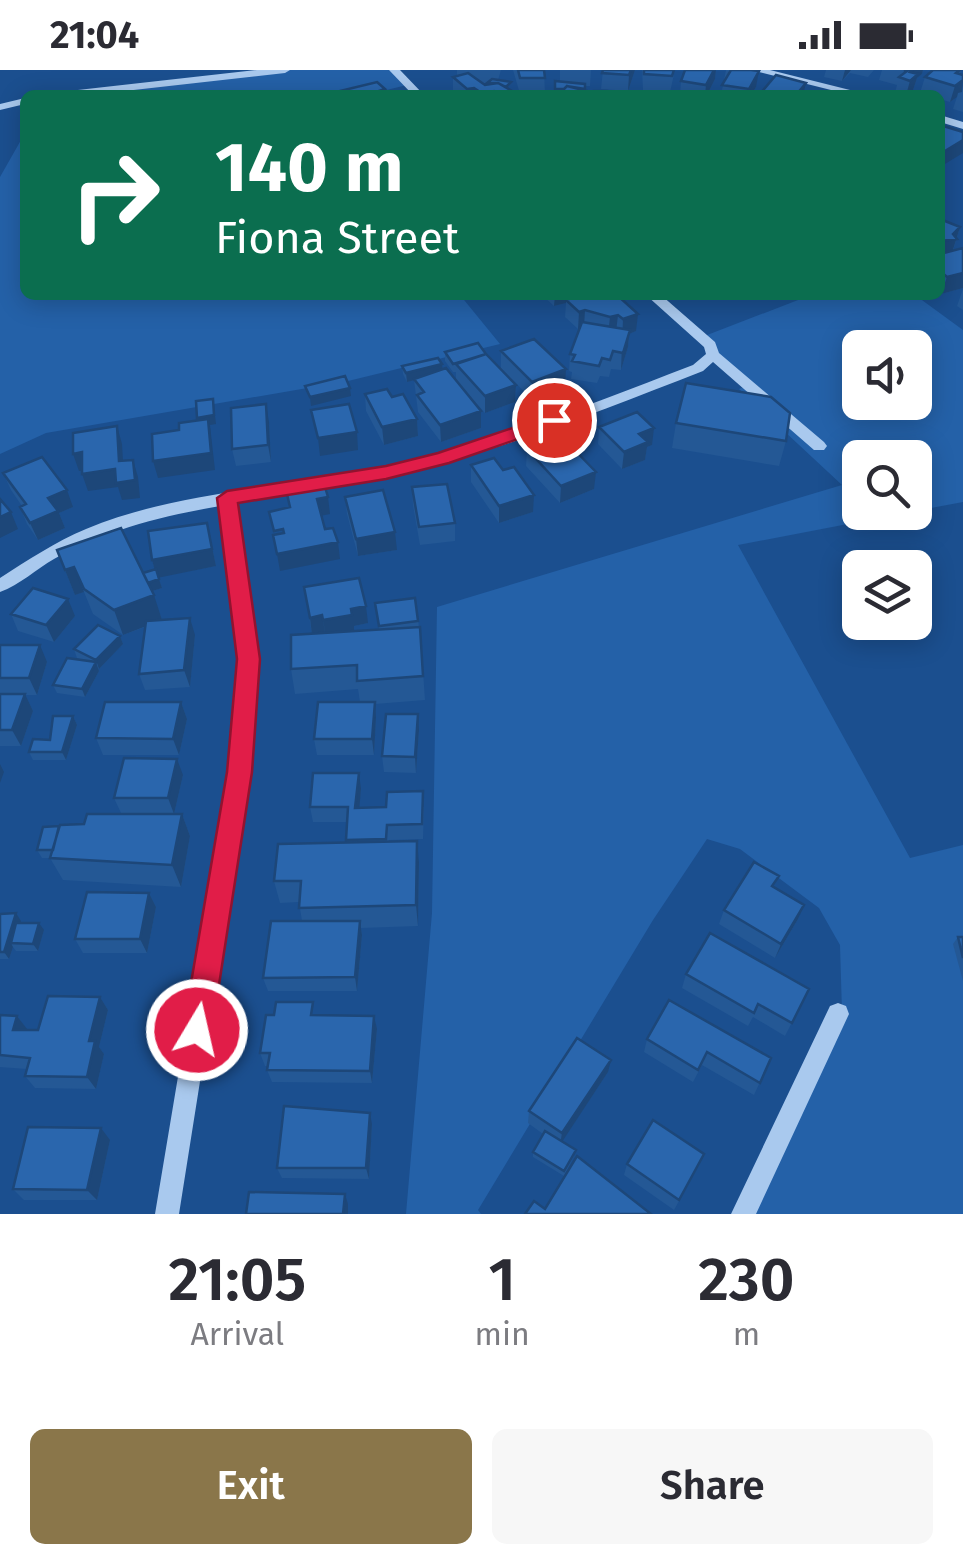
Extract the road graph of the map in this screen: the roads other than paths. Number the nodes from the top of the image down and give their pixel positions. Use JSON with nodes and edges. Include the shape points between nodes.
{"nodes":[{"id":1,"x":285,"y":70,"type":"edge"},
{"id":2,"x":394,"y":70,"type":"edge"},
{"id":3,"x":756,"y":70,"type":"edge"},
{"id":4,"x":105,"y":90,"type":"edge"},
{"id":5,"x":414,"y":90,"type":"edge"},
{"id":6,"x":843,"y":90,"type":"edge"},
{"id":7,"x":659,"y":300,"type":"edge"},
{"id":8,"x":713,"y":355,"type":"junction"},
{"id":9,"x":820,"y":446,"type":"dead end"},
{"id":10,"x":227,"y":498,"type":"junction"},
{"id":11,"x":0,"y":586,"type":"edge"},
{"id":12,"x":838,"y":1014,"type":"dead end"},
{"id":13,"x":167,"y":1214,"type":"edge"},
{"id":14,"x":743,"y":1214,"type":"edge"}],
"edges":[{"from":1,"to":4,"type":"street"},
{"from":2,"to":5,"type":"street"},
{"from":3,"to":6,"type":"street"},
{"from":7,"to":8,"type":"street"},
{"from":8,"to":9,"type":"street"},
{"from":8,"to":10,"type":"street","via":[[681,375],[442,459]]},
{"from":10,"to":11,"type":"street","via":[[112,523],[69,541]]},
{"from":10,"to":13,"type":"street","via":[[248,659],[246,710]]},
{"from":12,"to":14,"type":"street"}]}
